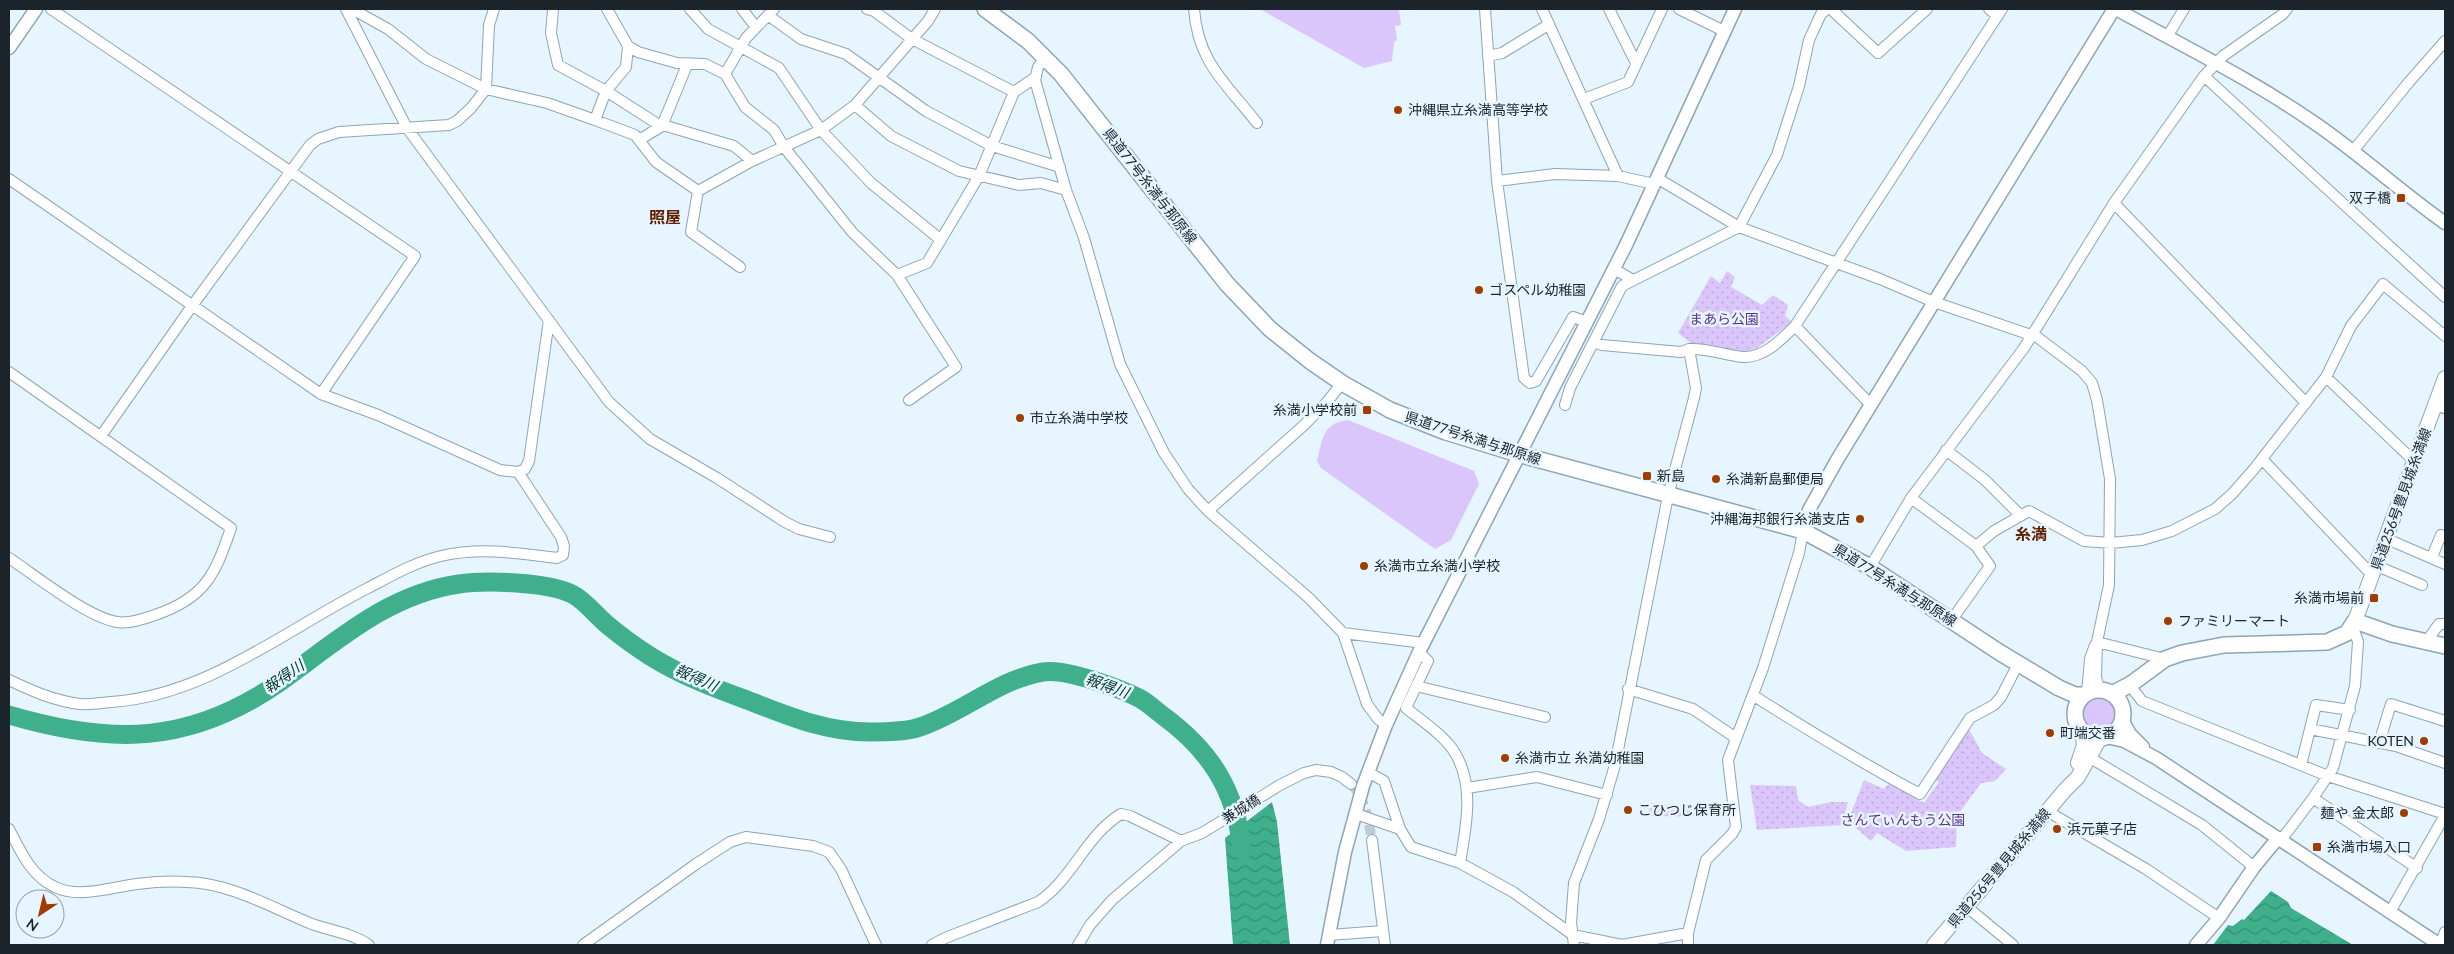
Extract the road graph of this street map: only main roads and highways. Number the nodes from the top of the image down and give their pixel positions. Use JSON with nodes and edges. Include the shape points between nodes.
{"nodes":[{"id":1,"x":985,"y":9,"type":"edge"},
{"id":2,"x":2445,"y":378,"type":"edge"},
{"id":3,"x":2440,"y":406,"type":"edge"},
{"id":4,"x":2354,"y":622,"type":"junction"},
{"id":5,"x":2434,"y":644,"type":"edge"},
{"id":6,"x":2192,"y":651,"type":"junction"},
{"id":7,"x":1998,"y":652,"type":"junction"},
{"id":8,"x":2096,"y":693,"type":"junction"},
{"id":9,"x":2122,"y":713,"type":"junction"},
{"id":10,"x":2075,"y":715,"type":"junction"},
{"id":11,"x":2082,"y":731,"type":"junction"},
{"id":12,"x":2104,"y":738,"type":"junction"},
{"id":13,"x":2065,"y":790,"type":"junction"},
{"id":14,"x":1934,"y":945,"type":"edge"}],
"edges":[{"from":1,"to":7,"type":"main road","name":"県道77号糸満与那原線","via":[[1028,41],[1079,95],[1246,306],[1283,340],[1342,383],[1408,418],[1518,454],[1803,531],[1870,567]]},
{"from":2,"to":3,"type":"main road","name":"県道256号豊見城糸満線"},
{"from":3,"to":4,"type":"main road","name":"県道256号豊見城糸満線"},
{"from":4,"to":5,"type":"main road"},
{"from":4,"to":6,"type":"main road","via":[[2347,632],[2327,642],[2224,645]]},
{"from":6,"to":8,"type":"main road","via":[[2165,659],[2131,684]]},
{"from":6,"to":9,"type":"main road","via":[[2136,692]]},
{"from":7,"to":8,"type":"main road","name":"県道77号糸満与那原線","via":[[2069,693]]},
{"from":7,"to":10,"type":"main road","name":"県道77号糸満与那原線","via":[[2070,707]]},
{"from":8,"to":9,"type":"main road"},
{"from":8,"to":10,"type":"main road","via":[[2079,702]]},
{"from":9,"to":12,"type":"main road","via":[[2114,733]]},
{"from":10,"to":11,"type":"main road"},
{"from":11,"to":12,"type":"main road"},
{"from":11,"to":13,"type":"main road","name":"県道256号豊見城糸満線","via":[[2084,748]]},
{"from":12,"to":13,"type":"main road","name":"県道256号豊見城糸満線"},
{"from":13,"to":14,"type":"main road","name":"県道256号豊見城糸満線"}]}
